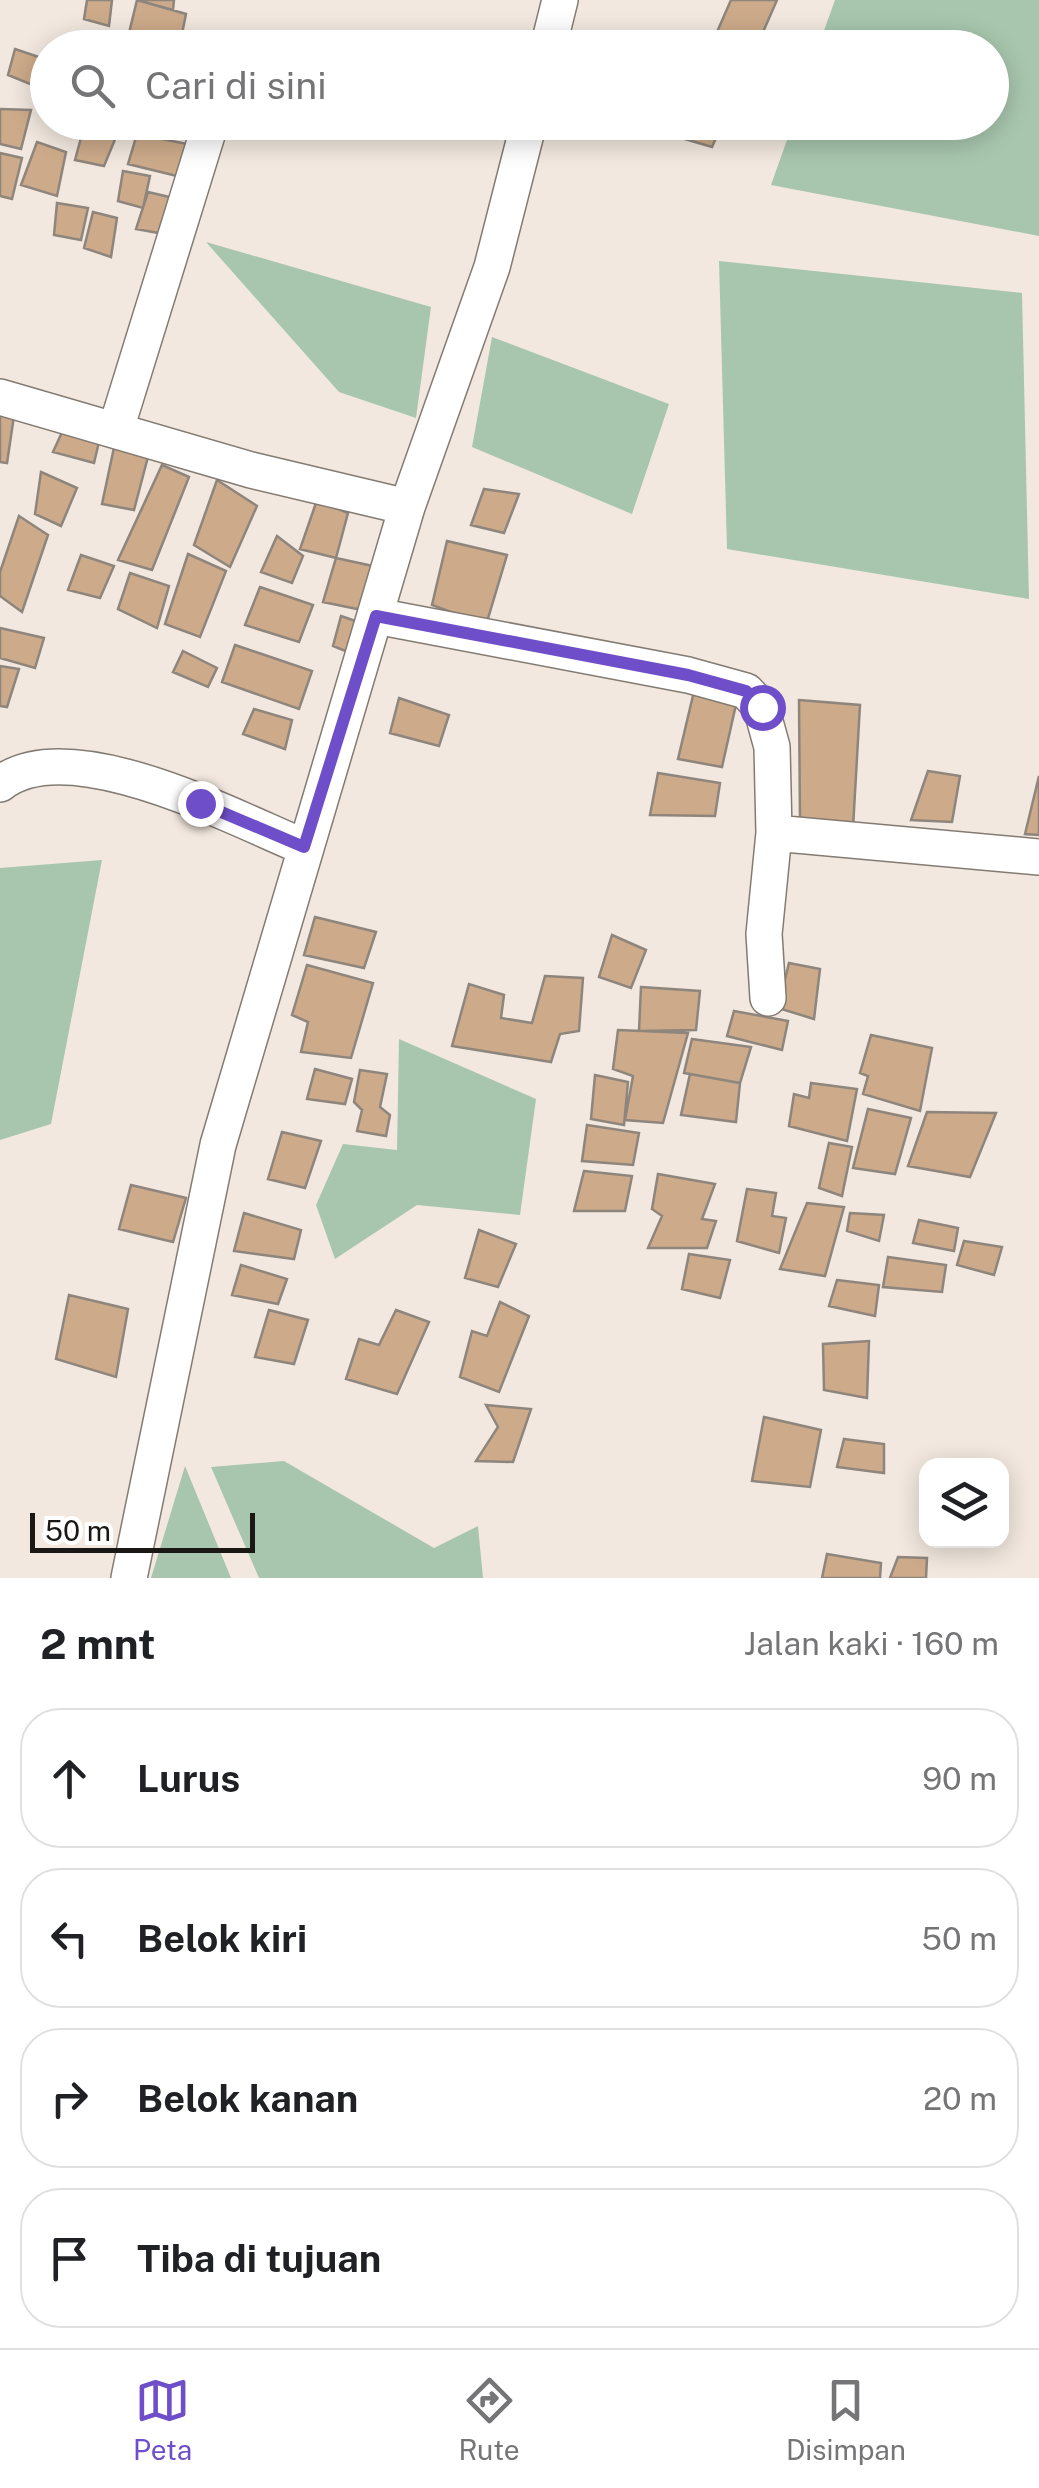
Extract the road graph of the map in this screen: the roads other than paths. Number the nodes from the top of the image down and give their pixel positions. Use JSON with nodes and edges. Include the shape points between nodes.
{"nodes":[{"id":1,"x":560,"y":0,"type":"edge"},
{"id":2,"x":552,"y":30,"type":"edge"},
{"id":3,"x":205,"y":140,"type":"edge"},
{"id":4,"x":524,"y":140,"type":"edge"},
{"id":5,"x":0,"y":397,"type":"edge"},
{"id":6,"x":116,"y":429,"type":"junction"},
{"id":7,"x":406,"y":507,"type":"junction"},
{"id":8,"x":376,"y":616,"type":"junction"},
{"id":9,"x":0,"y":784,"type":"edge"},
{"id":10,"x":774,"y":833,"type":"junction"},
{"id":11,"x":304,"y":847,"type":"junction"},
{"id":12,"x":1039,"y":857,"type":"edge"},
{"id":13,"x":768,"y":998,"type":"dead end"},
{"id":14,"x":128,"y":1578,"type":"edge"}],
"edges":[{"from":1,"to":2,"type":"street"},
{"from":3,"to":6,"type":"street"},
{"from":4,"to":7,"type":"street","via":[[492,267]]},
{"from":5,"to":6,"type":"street"},
{"from":6,"to":7,"type":"street"},
{"from":7,"to":8,"type":"street"},
{"from":8,"to":10,"type":"street","via":[[746,691],[762,707],[772,746]]},
{"from":8,"to":11,"type":"street"},
{"from":9,"to":11,"type":"street","via":[[46,768],[96,768]]},
{"from":10,"to":12,"type":"street"},
{"from":10,"to":13,"type":"street","via":[[764,934]]},
{"from":11,"to":14,"type":"street","via":[[218,1145]]}]}
